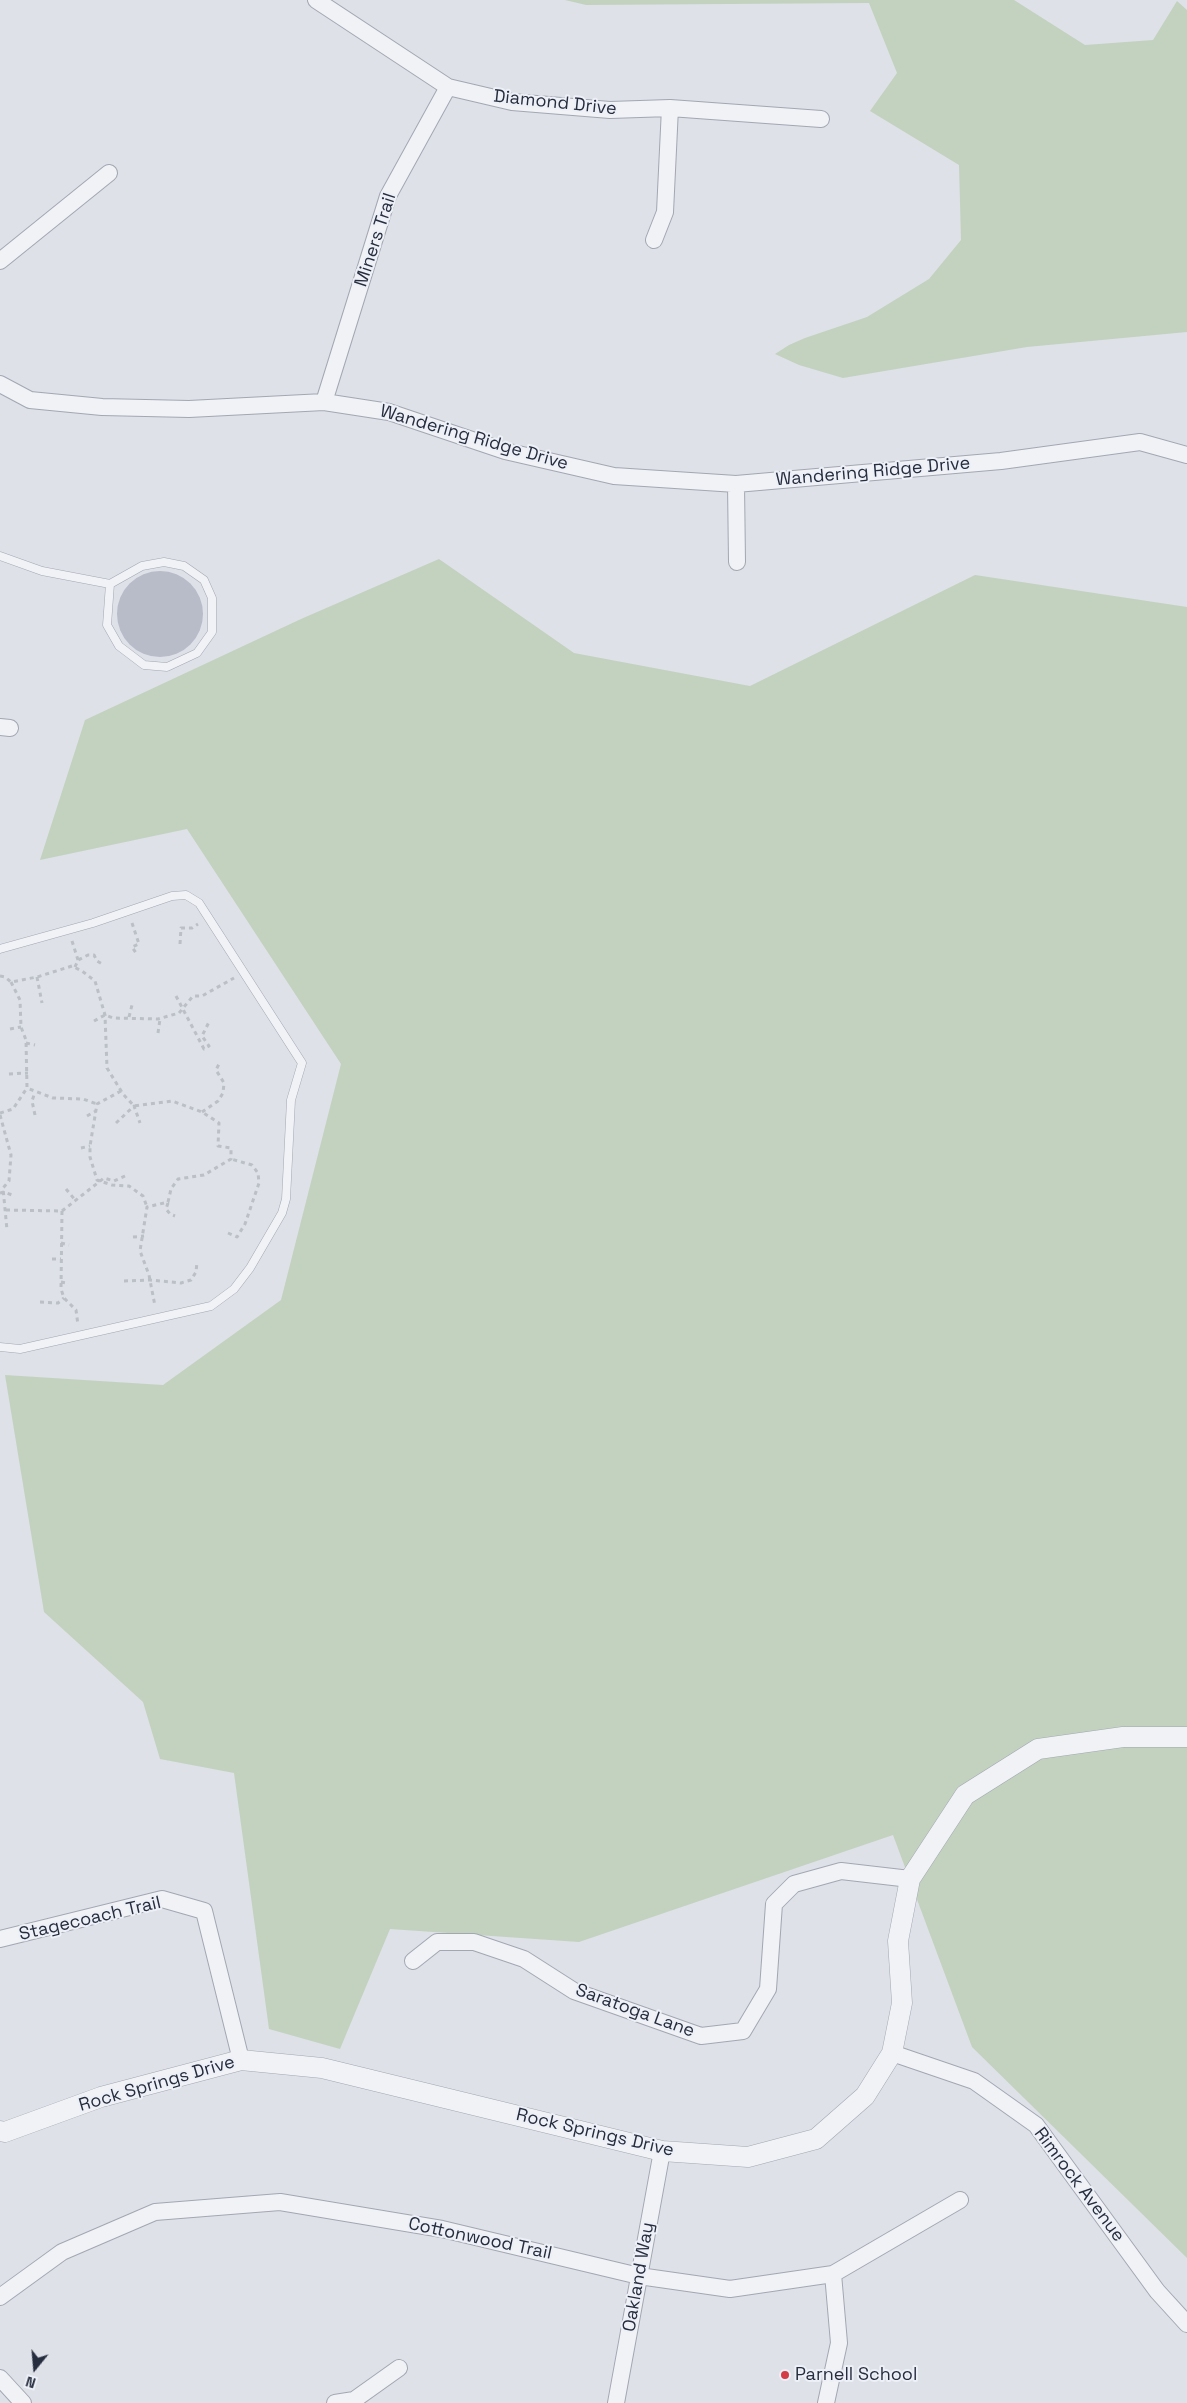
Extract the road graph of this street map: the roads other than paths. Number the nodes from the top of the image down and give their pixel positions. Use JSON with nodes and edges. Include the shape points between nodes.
{"nodes":[{"id":1,"x":316,"y":0,"type":"edge"},
{"id":2,"x":448,"y":87,"type":"junction"},
{"id":3,"x":670,"y":108,"type":"junction"},
{"id":4,"x":821,"y":119,"type":"dead end"},
{"id":5,"x":109,"y":174,"type":"dead end"},
{"id":6,"x":654,"y":240,"type":"dead end"},
{"id":7,"x":0,"y":261,"type":"edge"},
{"id":8,"x":0,"y":384,"type":"edge"},
{"id":9,"x":324,"y":402,"type":"junction"},
{"id":10,"x":1187,"y":455,"type":"edge"},
{"id":11,"x":736,"y":484,"type":"junction"},
{"id":12,"x":0,"y":556,"type":"edge"},
{"id":13,"x":737,"y":562,"type":"dead end"},
{"id":14,"x":110,"y":584,"type":"junction"},
{"id":15,"x":0,"y":949,"type":"edge"},
{"id":16,"x":0,"y":1347,"type":"edge"},
{"id":17,"x":1187,"y":1737,"type":"edge"},
{"id":18,"x":910,"y":1879,"type":"junction"},
{"id":19,"x":0,"y":1939,"type":"edge"},
{"id":20,"x":413,"y":1961,"type":"dead end"},
{"id":21,"x":892,"y":2053,"type":"junction"},
{"id":22,"x":240,"y":2060,"type":"junction"},
{"id":23,"x":0,"y":2132,"type":"edge"},
{"id":24,"x":662,"y":2151,"type":"junction"},
{"id":25,"x":960,"y":2200,"type":"dead end"},
{"id":26,"x":833,"y":2274,"type":"junction"},
{"id":27,"x":639,"y":2276,"type":"junction"},
{"id":28,"x":0,"y":2297,"type":"edge"},
{"id":29,"x":1187,"y":2324,"type":"edge"},
{"id":30,"x":399,"y":2368,"type":"dead end"},
{"id":31,"x":0,"y":2378,"type":"edge"},
{"id":32,"x":23,"y":2403,"type":"edge"},
{"id":33,"x":335,"y":2403,"type":"edge"},
{"id":34,"x":616,"y":2403,"type":"edge"},
{"id":35,"x":826,"y":2403,"type":"edge"}],
"edges":[{"from":1,"to":2,"type":"street","name":"Diamond Drive"},
{"from":2,"to":3,"type":"street","name":"Diamond Drive","via":[[512,102],[610,110]]},
{"from":2,"to":9,"type":"street","name":"Miners Trail","via":[[388,196]]},
{"from":3,"to":4,"type":"street","name":"Diamond Drive"},
{"from":3,"to":6,"type":"street","via":[[666,212]]},
{"from":5,"to":7,"type":"street"},
{"from":8,"to":9,"type":"street","name":"Wandering Ridge Drive","via":[[30,400],[102,407],[189,409]]},
{"from":9,"to":11,"type":"street","name":"Wandering Ridge Drive","via":[[389,412],[505,451],[614,476]]},
{"from":10,"to":11,"type":"street","name":"Wandering Ridge Drive","via":[[1140,442],[1001,461]]},
{"from":11,"to":13,"type":"street"},
{"from":12,"to":14,"type":"lane","via":[[42,571]]},
{"from":14,"to":14,"type":"lane","via":[[107,625],[119,646],[144,665],[167,667],[197,653],[212,632],[212,598],[204,580],[184,566],[164,562],[142,566]]},
{"from":15,"to":16,"type":"lane","via":[[172,896],[186,895],[199,903],[302,1063],[291,1100],[286,1198],[282,1213],[234,1289],[211,1306],[20,1349]]},
{"from":17,"to":18,"type":"street","name":"Rock Springs Drive","via":[[1123,1737],[1038,1749],[965,1795]]},
{"from":18,"to":20,"type":"street","name":"Saratoga Lane","via":[[841,1871],[794,1884],[774,1904],[768,1989],[743,2031],[701,2036],[574,1991],[524,1959],[474,1942],[436,1942]]},
{"from":18,"to":21,"type":"street","name":"Rock Springs Drive","via":[[898,1942],[902,2003]]},
{"from":19,"to":22,"type":"street","name":"Stagecoach Trail","via":[[162,1899],[204,1911]]},
{"from":21,"to":24,"type":"street","name":"Rock Springs Drive","via":[[865,2096],[816,2139],[748,2156]]},
{"from":21,"to":29,"type":"street","name":"Rimrock Avenue","via":[[974,2081],[1036,2125],[1157,2291]]},
{"from":22,"to":23,"type":"street","name":"Rock Springs Drive","via":[[101,2097]]},
{"from":22,"to":24,"type":"street","name":"Rock Springs Drive","via":[[322,2068]]},
{"from":24,"to":27,"type":"street","name":"Oakland Way"},
{"from":25,"to":26,"type":"street","name":"Cottonwood Trail"},
{"from":26,"to":27,"type":"street","name":"Cottonwood Trail","via":[[730,2289]]},
{"from":26,"to":35,"type":"street","via":[[838,2343]]},
{"from":27,"to":28,"type":"street","name":"Cottonwood Trail","via":[[442,2229],[280,2202],[155,2212],[62,2252]]},
{"from":27,"to":34,"type":"street","name":"Oakland Way"},
{"from":30,"to":33,"type":"street","via":[[354,2400]]},
{"from":31,"to":32,"type":"street"}]}
